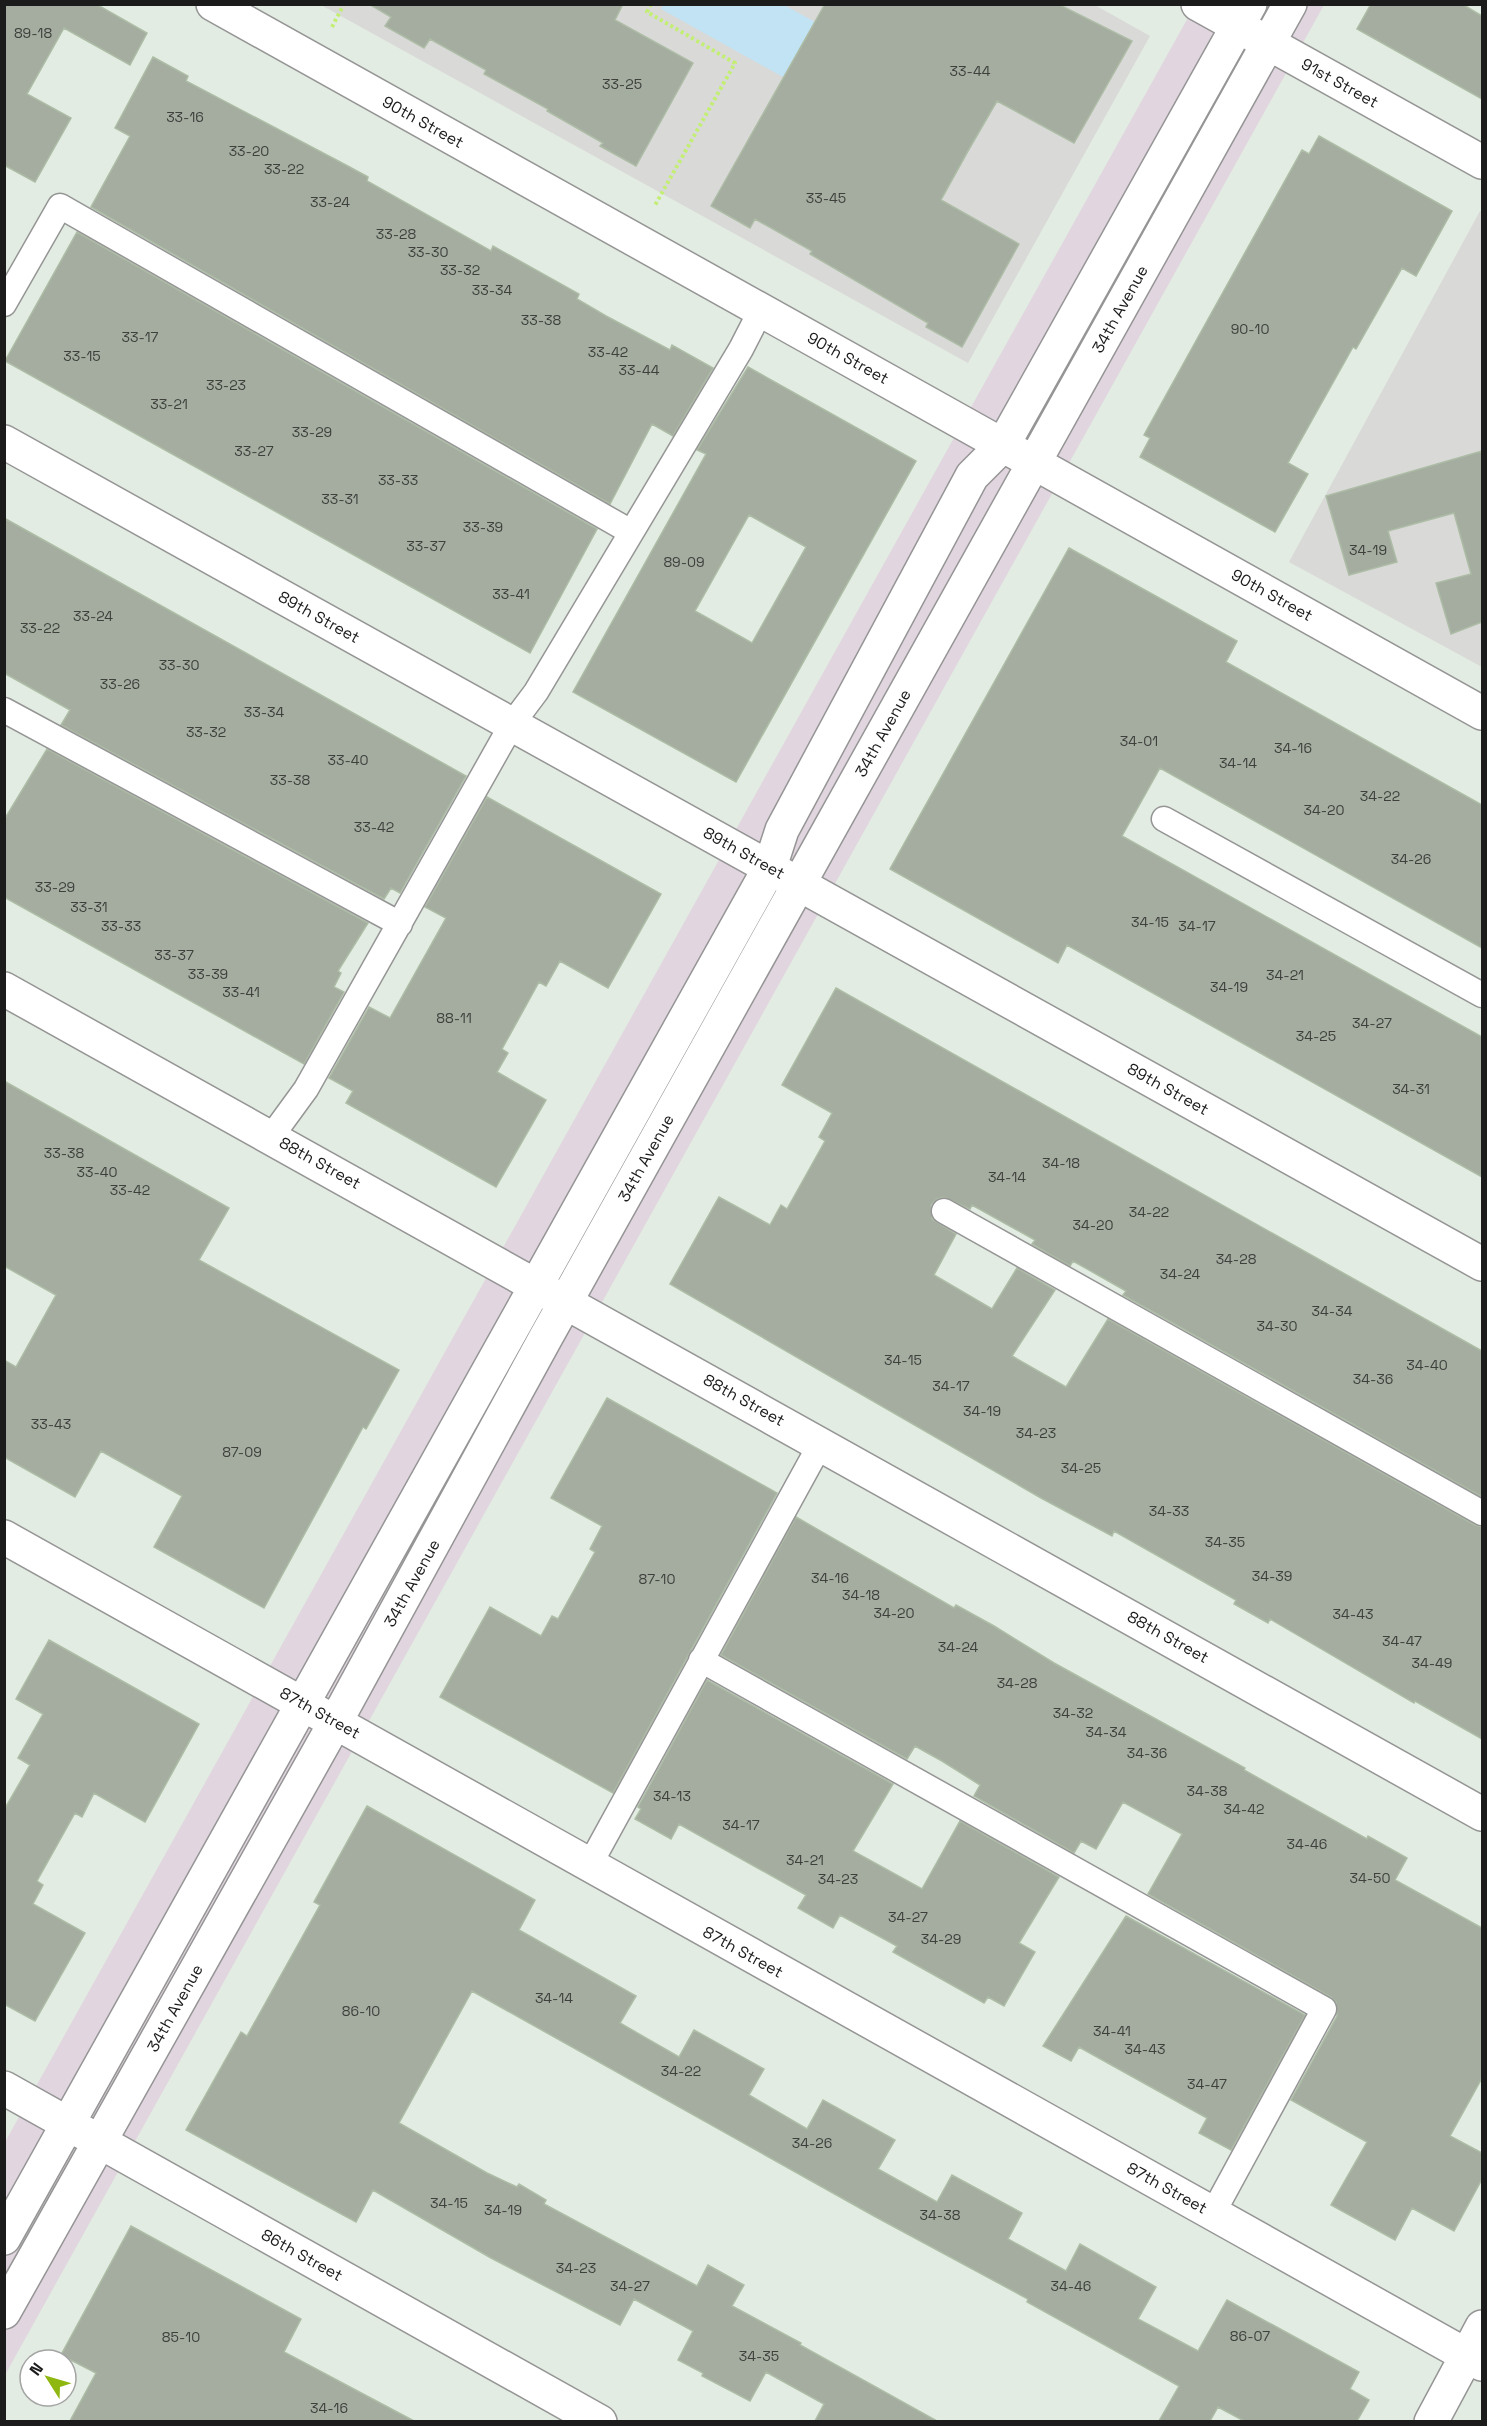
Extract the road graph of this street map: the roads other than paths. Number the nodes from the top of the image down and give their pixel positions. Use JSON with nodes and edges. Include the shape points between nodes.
{"nodes":[{"id":1,"x":213,"y":4,"type":"edge"},
{"id":2,"x":1198,"y":4,"type":"edge"},
{"id":3,"x":1290,"y":4,"type":"edge"},
{"id":4,"x":1244,"y":15,"type":"edge"},
{"id":5,"x":1269,"y":42,"type":"junction"},
{"id":6,"x":1482,"y":162,"type":"edge"},
{"id":7,"x":4,"y":304,"type":"edge"},
{"id":8,"x":761,"y":310,"type":"junction"},
{"id":9,"x":4,"y":442,"type":"edge"},
{"id":10,"x":1003,"y":445,"type":"junction"},
{"id":11,"x":1034,"y":463,"type":"junction"},
{"id":12,"x":631,"y":532,"type":"junction"},
{"id":13,"x":4,"y":710,"type":"edge"},
{"id":14,"x":1482,"y":713,"type":"edge"},
{"id":15,"x":512,"y":724,"type":"junction"},
{"id":16,"x":1164,"y":819,"type":"dead end"},
{"id":17,"x":770,"y":867,"type":"junction"},
{"id":18,"x":800,"y":884,"type":"junction"},
{"id":19,"x":400,"y":924,"type":"junction"},
{"id":20,"x":4,"y":988,"type":"edge"},
{"id":21,"x":1482,"y":995,"type":"edge"},
{"id":22,"x":271,"y":1137,"type":"junction"},
{"id":23,"x":944,"y":1211,"type":"dead end"},
{"id":24,"x":1482,"y":1264,"type":"edge"},
{"id":25,"x":536,"y":1283,"type":"junction"},
{"id":26,"x":566,"y":1301,"type":"junction"},
{"id":27,"x":821,"y":1443,"type":"junction"},
{"id":28,"x":1482,"y":1513,"type":"edge"},
{"id":29,"x":4,"y":1538,"type":"edge"},
{"id":30,"x":701,"y":1660,"type":"junction"},
{"id":31,"x":303,"y":1703,"type":"junction"},
{"id":32,"x":336,"y":1721,"type":"junction"},
{"id":33,"x":1482,"y":1814,"type":"edge"},
{"id":34,"x":589,"y":1866,"type":"junction"},
{"id":35,"x":4,"y":2088,"type":"edge"},
{"id":36,"x":68,"y":2124,"type":"junction"},
{"id":37,"x":99,"y":2141,"type":"junction"},
{"id":38,"x":1212,"y":2213,"type":"junction"},
{"id":39,"x":4,"y":2238,"type":"edge"},
{"id":40,"x":4,"y":2312,"type":"edge"},
{"id":41,"x":1482,"y":2327,"type":"edge"},
{"id":42,"x":1475,"y":2359,"type":"edge"},
{"id":43,"x":600,"y":2421,"type":"edge"},
{"id":44,"x":1431,"y":2421,"type":"edge"}],
"edges":[{"from":1,"to":8,"type":"street","name":"90th Street"},
{"from":2,"to":4,"type":"street","name":"91st Street"},
{"from":3,"to":5,"type":"street","name":"34th Avenue"},
{"from":4,"to":5,"type":"street","name":"91st Street"},
{"from":4,"to":10,"type":"street","name":"34th Avenue"},
{"from":5,"to":6,"type":"street","name":"91st Street"},
{"from":5,"to":11,"type":"street","name":"34th Avenue"},
{"from":7,"to":12,"type":"lane","via":[[60,206]]},
{"from":8,"to":10,"type":"street","name":"90th Street"},
{"from":8,"to":12,"type":"lane"},
{"from":9,"to":15,"type":"street","name":"89th Street"},
{"from":10,"to":11,"type":"street","name":"90th Street"},
{"from":10,"to":17,"type":"street","name":"34th Avenue","via":[[972,476],[782,830]]},
{"from":11,"to":14,"type":"street","name":"90th Street"},
{"from":11,"to":18,"type":"street","name":"34th Avenue"},
{"from":12,"to":15,"type":"lane","via":[[537,692]]},
{"from":13,"to":19,"type":"lane"},
{"from":15,"to":17,"type":"street","name":"89th Street"},
{"from":15,"to":19,"type":"lane"},
{"from":16,"to":21,"type":"lane"},
{"from":17,"to":18,"type":"street","name":"89th Street"},
{"from":17,"to":25,"type":"street","name":"34th Avenue"},
{"from":18,"to":24,"type":"street","name":"89th Street"},
{"from":18,"to":26,"type":"street","name":"34th Avenue"},
{"from":19,"to":22,"type":"lane","via":[[306,1089]]},
{"from":20,"to":22,"type":"street","name":"88th Street"},
{"from":22,"to":25,"type":"street","name":"88th Street"},
{"from":23,"to":28,"type":"lane"},
{"from":25,"to":26,"type":"street","name":"88th Street"},
{"from":25,"to":31,"type":"street","name":"34th Avenue"},
{"from":26,"to":27,"type":"street","name":"88th Street"},
{"from":26,"to":32,"type":"street","name":"34th Avenue"},
{"from":27,"to":30,"type":"lane"},
{"from":27,"to":33,"type":"street","name":"88th Street"},
{"from":29,"to":31,"type":"street","name":"87th Street"},
{"from":30,"to":34,"type":"lane"},
{"from":30,"to":38,"type":"lane","via":[[1324,2009]]},
{"from":31,"to":32,"type":"street","name":"87th Street"},
{"from":31,"to":36,"type":"street","name":"34th Avenue"},
{"from":32,"to":34,"type":"street","name":"87th Street"},
{"from":32,"to":37,"type":"street","name":"34th Avenue"},
{"from":34,"to":38,"type":"street","name":"87th Street"},
{"from":35,"to":36,"type":"street","name":"86th Street"},
{"from":36,"to":37,"type":"street","name":"86th Street"},
{"from":36,"to":39,"type":"street","name":"34th Avenue"},
{"from":37,"to":40,"type":"street","name":"34th Avenue"},
{"from":37,"to":43,"type":"street","name":"86th Street"},
{"from":38,"to":42,"type":"street","name":"87th Street"},
{"from":41,"to":42,"type":"street"},
{"from":42,"to":44,"type":"street"}]}
